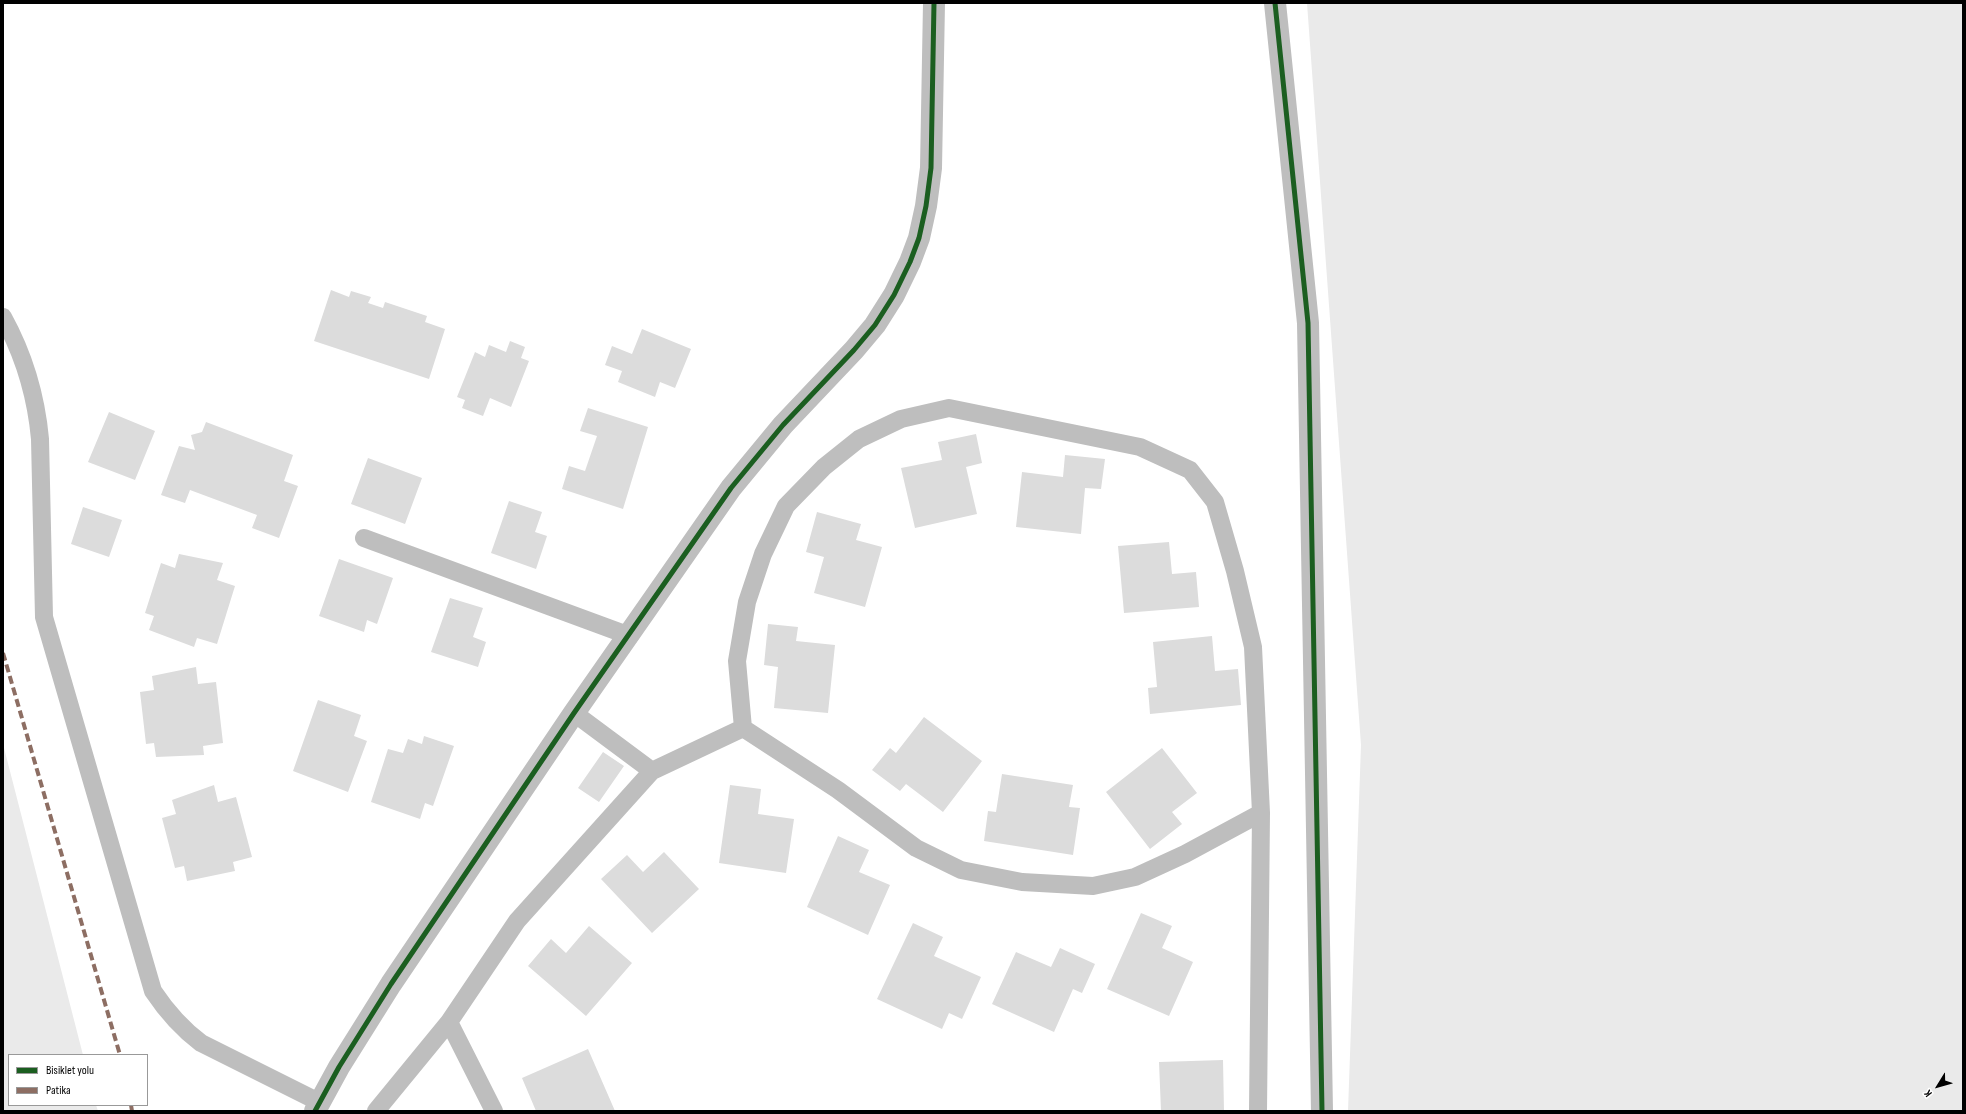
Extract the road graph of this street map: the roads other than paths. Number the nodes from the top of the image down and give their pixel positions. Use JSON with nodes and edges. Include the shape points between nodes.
{"nodes":[{"id":1,"x":934,"y":3,"type":"edge"},
{"id":2,"x":1275,"y":3,"type":"edge"},
{"id":3,"x":3,"y":317,"type":"edge"},
{"id":4,"x":364,"y":538,"type":"dead end"},
{"id":5,"x":630,"y":636,"type":"junction"},
{"id":6,"x":574,"y":713,"type":"junction"},
{"id":7,"x":743,"y":728,"type":"junction"},
{"id":8,"x":652,"y":771,"type":"junction"},
{"id":9,"x":1261,"y":813,"type":"junction"},
{"id":10,"x":449,"y":1022,"type":"junction"},
{"id":11,"x":317,"y":1107,"type":"edge"},
{"id":12,"x":376,"y":1111,"type":"edge"},
{"id":13,"x":494,"y":1111,"type":"edge"},
{"id":14,"x":1258,"y":1111,"type":"edge"},
{"id":15,"x":1322,"y":1111,"type":"edge"}],
"edges":[{"from":1,"to":5,"type":"street","via":[[931,168],[926,206],[910,262],[894,295],[875,325],[754,458]]},
{"from":2,"to":15,"type":"street","via":[[1308,323]]},
{"from":3,"to":11,"type":"lane","via":[[25,364],[37,413],[40,439],[44,617],[154,991],[167,1012],[200,1043]]},
{"from":4,"to":5,"type":"lane"},
{"from":5,"to":6,"type":"street"},
{"from":6,"to":8,"type":"lane"},
{"from":6,"to":11,"type":"street","via":[[391,984]]},
{"from":7,"to":8,"type":"lane"},
{"from":7,"to":9,"type":"lane","via":[[838,790],[916,848],[961,870],[1022,882],[1093,886],[1135,877],[1185,854]]},
{"from":7,"to":9,"type":"lane","via":[[737,661],[747,602],[764,554],[786,506],[824,467],[860,439],[901,418],[949,408],[1140,447],[1190,470],[1215,502],[1253,647]]},
{"from":8,"to":10,"type":"lane","via":[[517,921]]},
{"from":9,"to":14,"type":"lane"},
{"from":10,"to":12,"type":"lane"},
{"from":10,"to":13,"type":"lane"}]}
